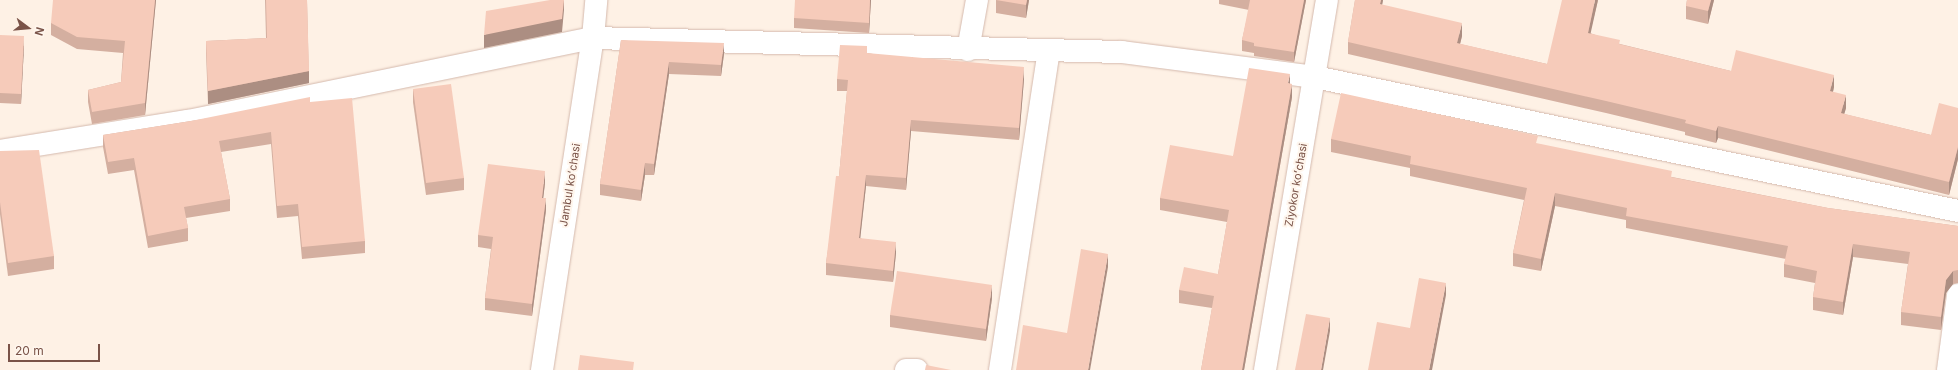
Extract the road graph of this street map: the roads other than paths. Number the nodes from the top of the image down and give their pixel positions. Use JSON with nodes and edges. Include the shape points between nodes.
{"nodes":[{"id":1,"x":596,"y":0,"type":"edge"},
{"id":2,"x":978,"y":0,"type":"edge"},
{"id":3,"x":1327,"y":0,"type":"edge"},
{"id":4,"x":592,"y":38,"type":"junction"},
{"id":5,"x":968,"y":50,"type":"junction"},
{"id":6,"x":1049,"y":51,"type":"junction"},
{"id":7,"x":1314,"y":77,"type":"junction"},
{"id":8,"x":0,"y":151,"type":"edge"},
{"id":9,"x":1958,"y":211,"type":"edge"},
{"id":10,"x":1958,"y":296,"type":"edge"},
{"id":11,"x":542,"y":370,"type":"edge"},
{"id":12,"x":906,"y":370,"type":"edge"},
{"id":13,"x":917,"y":370,"type":"edge"},
{"id":14,"x":1000,"y":370,"type":"edge"},
{"id":15,"x":1265,"y":370,"type":"edge"},
{"id":16,"x":1948,"y":370,"type":"edge"}],
"edges":[{"from":1,"to":4,"type":"street","name":"Jambul koʻchasi"},
{"from":2,"to":5,"type":"street"},
{"from":3,"to":7,"type":"street","name":"Ziyokor koʻchasi"},
{"from":4,"to":5,"type":"street"},
{"from":4,"to":8,"type":"street","via":[[188,121]]},
{"from":4,"to":11,"type":"street","name":"Jambul koʻchasi"},
{"from":5,"to":6,"type":"street"},
{"from":6,"to":7,"type":"street","via":[[1122,52]]},
{"from":6,"to":14,"type":"street"},
{"from":7,"to":9,"type":"street"},
{"from":7,"to":15,"type":"street","name":"Ziyokor koʻchasi"},
{"from":10,"to":16,"type":"street"},
{"from":12,"to":13,"type":"street"}]}
